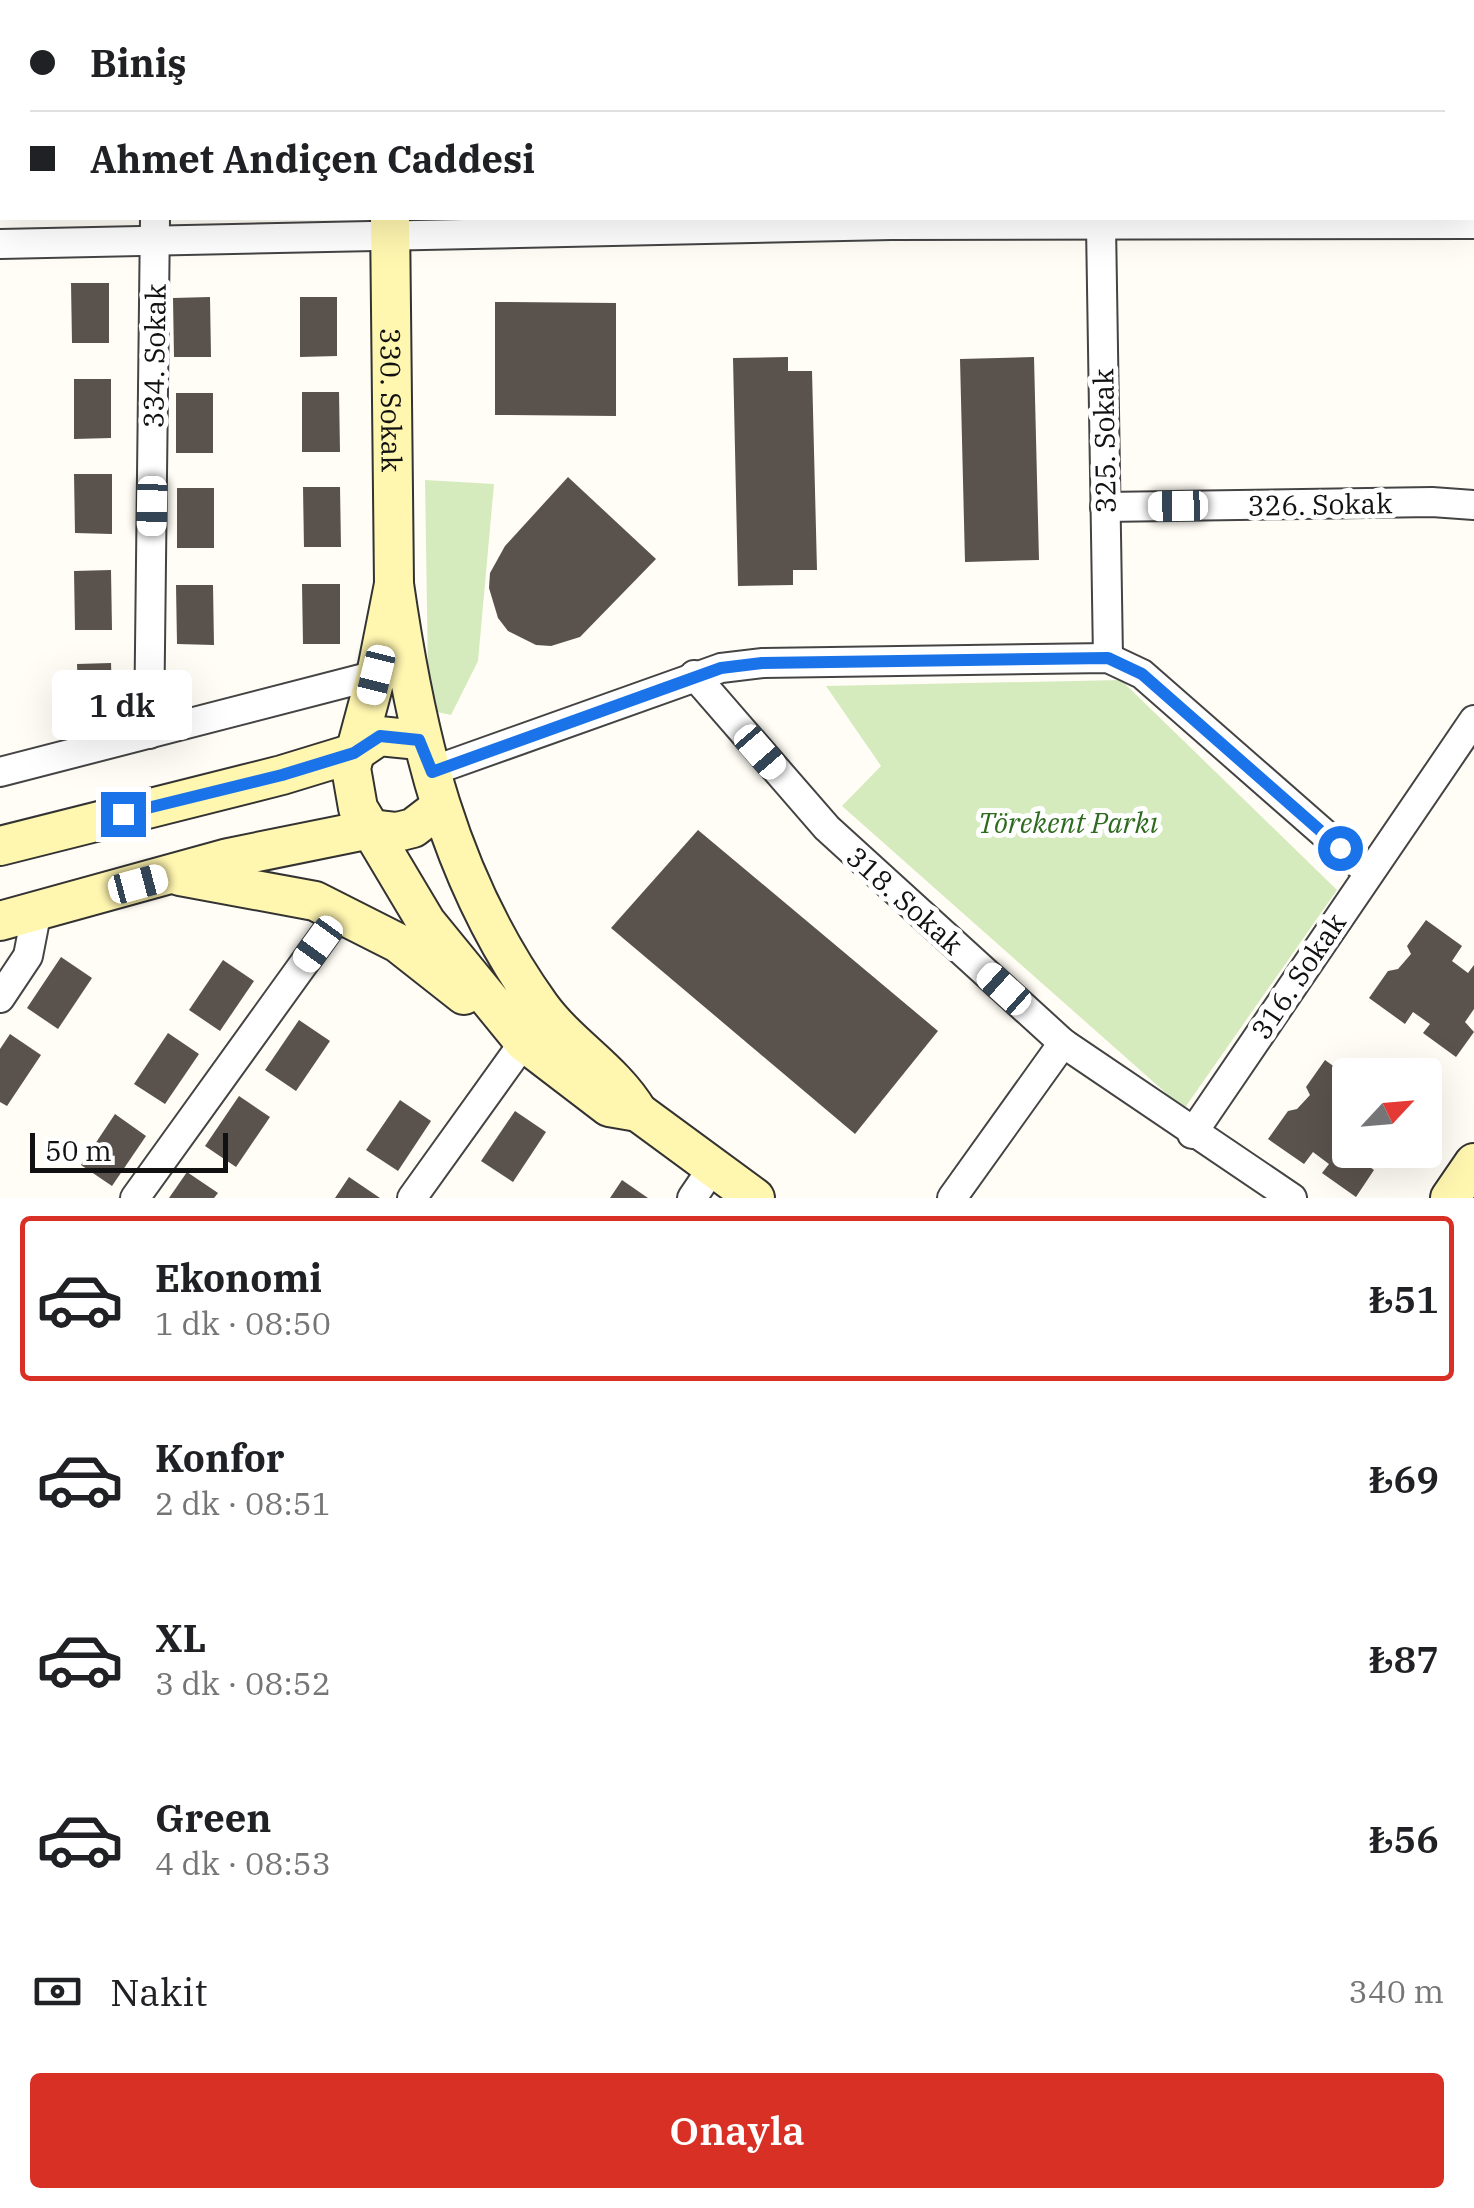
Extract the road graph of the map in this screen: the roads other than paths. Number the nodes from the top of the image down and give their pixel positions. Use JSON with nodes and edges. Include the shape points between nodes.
{"nodes":[{"id":1,"x":891,"y":221,"type":"edge"},
{"id":2,"x":1359,"y":221,"type":"edge"},
{"id":3,"x":1117,"y":222,"type":"edge"},
{"id":4,"x":1474,"y":224,"type":"edge"},
{"id":5,"x":390,"y":226,"type":"edge"},
{"id":6,"x":156,"y":229,"type":"edge"},
{"id":7,"x":0,"y":244,"type":"edge"},
{"id":8,"x":1474,"y":505,"type":"edge"},
{"id":9,"x":1106,"y":507,"type":"junction"},
{"id":10,"x":394,"y":584,"type":"junction"},
{"id":11,"x":1108,"y":658,"type":"junction"},
{"id":12,"x":376,"y":675,"type":"junction"},
{"id":13,"x":694,"y":675,"type":"junction"},
{"id":14,"x":1474,"y":720,"type":"edge"},
{"id":15,"x":149,"y":734,"type":"junction"},
{"id":16,"x":354,"y":753,"type":"junction"},
{"id":17,"x":0,"y":772,"type":"edge"},
{"id":18,"x":430,"y":773,"type":"junction"},
{"id":19,"x":371,"y":829,"type":"junction"},
{"id":20,"x":0,"y":846,"type":"edge"},
{"id":21,"x":1368,"y":872,"type":"junction"},
{"id":22,"x":172,"y":874,"type":"junction"},
{"id":23,"x":37,"y":910,"type":"junction"},
{"id":24,"x":341,"y":912,"type":"junction"},
{"id":25,"x":0,"y":921,"type":"edge"},
{"id":26,"x":0,"y":998,"type":"edge"},
{"id":27,"x":524,"y":1042,"type":"junction"},
{"id":28,"x":1062,"y":1042,"type":"junction"},
{"id":29,"x":638,"y":1112,"type":"junction"},
{"id":30,"x":1192,"y":1134,"type":"junction"},
{"id":31,"x":1474,"y":1163,"type":"edge"},
{"id":32,"x":714,"y":1168,"type":"junction"},
{"id":33,"x":135,"y":1198,"type":"edge"},
{"id":34,"x":412,"y":1198,"type":"edge"},
{"id":35,"x":692,"y":1198,"type":"edge"},
{"id":36,"x":755,"y":1198,"type":"edge"},
{"id":37,"x":952,"y":1198,"type":"edge"},
{"id":38,"x":1292,"y":1198,"type":"edge"},
{"id":39,"x":1450,"y":1198,"type":"edge"}],
"edges":[{"from":1,"to":3,"type":"street"},
{"from":1,"to":5,"type":"street"},
{"from":2,"to":3,"type":"street"},
{"from":2,"to":4,"type":"street"},
{"from":3,"to":9,"type":"street","name":"325. Sokak"},
{"from":5,"to":6,"type":"street"},
{"from":5,"to":10,"type":"main road","name":"330. Sokak"},
{"from":6,"to":7,"type":"street"},
{"from":6,"to":15,"type":"street","name":"334. Sokak"},
{"from":8,"to":9,"type":"street","name":"326. Sokak"},
{"from":9,"to":11,"type":"street","name":"325. Sokak"},
{"from":10,"to":12,"type":"main road","name":"330. Sokak"},
{"from":10,"to":18,"type":"main road","name":"330. Sokak"},
{"from":11,"to":13,"type":"street","via":[[762,663]]},
{"from":11,"to":21,"type":"street","via":[[1142,674]]},
{"from":12,"to":15,"type":"street"},
{"from":12,"to":16,"type":"main road","name":"330. Sokak"},
{"from":13,"to":18,"type":"street"},
{"from":13,"to":28,"type":"street","name":"318. Sokak","via":[[826,828]]},
{"from":14,"to":21,"type":"street","name":"316. Sokak"},
{"from":15,"to":17,"type":"street"},
{"from":16,"to":18,"type":"main road","via":[[380,736]]},
{"from":16,"to":19,"type":"main road","via":[[350,782]]},
{"from":16,"to":20,"type":"main road"},
{"from":18,"to":19,"type":"main road","via":[[413,828]]},
{"from":18,"to":29,"type":"main road","name":"330. Sokak","via":[[462,868],[520,976],[564,1036],[623,1086]]},
{"from":19,"to":22,"type":"main road"},
{"from":19,"to":27,"type":"main road","via":[[426,922]]},
{"from":21,"to":30,"type":"street","name":"316. Sokak"},
{"from":22,"to":23,"type":"main road"},
{"from":22,"to":24,"type":"main road","via":[[283,892]]},
{"from":23,"to":25,"type":"main road"},
{"from":23,"to":26,"type":"street","via":[[28,956]]},
{"from":24,"to":27,"type":"main road","via":[[398,944]]},
{"from":24,"to":33,"type":"street"},
{"from":27,"to":29,"type":"main road","via":[[609,1107]]},
{"from":27,"to":34,"type":"street"},
{"from":28,"to":30,"type":"street","name":"318. Sokak"},
{"from":28,"to":37,"type":"street"},
{"from":29,"to":32,"type":"main road"},
{"from":30,"to":38,"type":"street","name":"318. Sokak"},
{"from":31,"to":39,"type":"main road"},
{"from":32,"to":35,"type":"street"},
{"from":32,"to":36,"type":"main road"}]}
